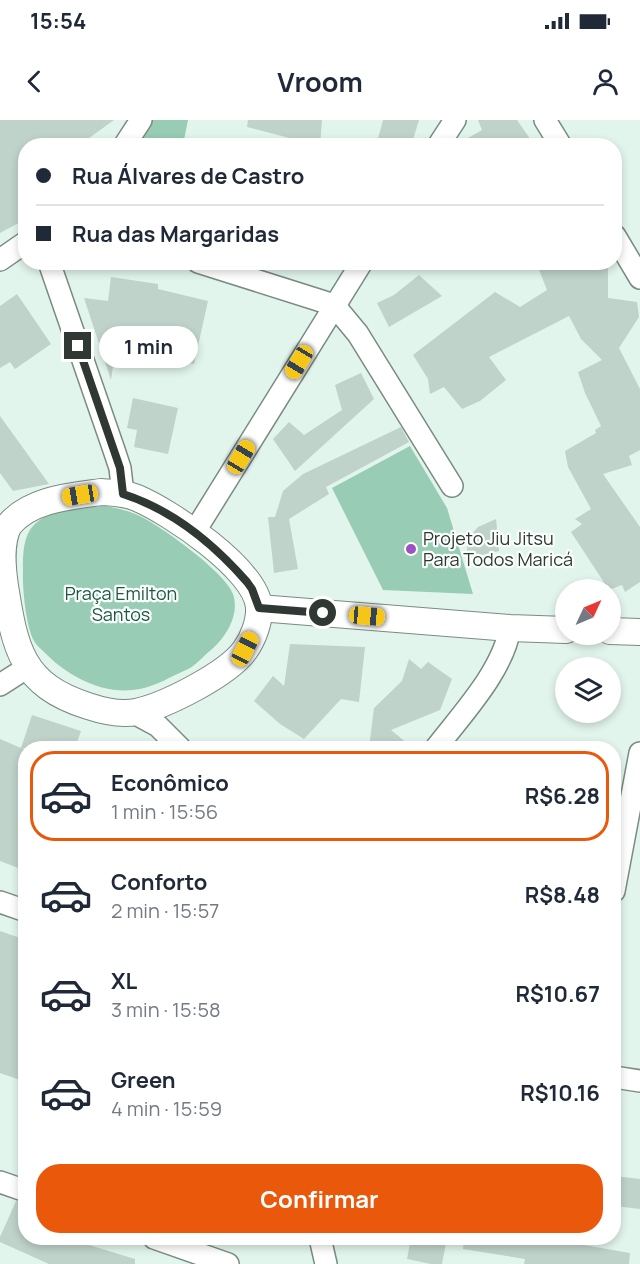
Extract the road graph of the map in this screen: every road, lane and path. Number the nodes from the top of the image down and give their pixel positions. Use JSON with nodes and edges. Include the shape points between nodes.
{"nodes":[{"id":1,"x":141,"y":120,"type":"edge"},
{"id":2,"x":455,"y":120,"type":"edge"},
{"id":3,"x":545,"y":120,"type":"edge"},
{"id":4,"x":129,"y":138,"type":"edge"},
{"id":5,"x":443,"y":138,"type":"edge"},
{"id":6,"x":556,"y":138,"type":"edge"},
{"id":7,"x":18,"y":248,"type":"edge"},
{"id":8,"x":622,"y":248,"type":"edge"},
{"id":9,"x":0,"y":260,"type":"edge"},
{"id":10,"x":52,"y":270,"type":"edge"},
{"id":11,"x":223,"y":270,"type":"edge"},
{"id":12,"x":357,"y":270,"type":"edge"},
{"id":13,"x":640,"y":278,"type":"edge"},
{"id":14,"x":334,"y":305,"type":"junction"},
{"id":15,"x":452,"y":486,"type":"dead end"},
{"id":16,"x":123,"y":494,"type":"junction"},
{"id":17,"x":4,"y":523,"type":"edge"},
{"id":18,"x":195,"y":531,"type":"junction"},
{"id":19,"x":259,"y":608,"type":"junction"},
{"id":20,"x":510,"y":628,"type":"junction"},
{"id":21,"x":555,"y":630,"type":"edge"},
{"id":22,"x":621,"y":631,"type":"edge"},
{"id":23,"x":640,"y":632,"type":"edge"},
{"id":24,"x":28,"y":668,"type":"junction"},
{"id":25,"x":0,"y":685,"type":"edge"},
{"id":26,"x":168,"y":703,"type":"junction"},
{"id":27,"x":134,"y":713,"type":"junction"},
{"id":28,"x":173,"y":741,"type":"edge"},
{"id":29,"x":178,"y":741,"type":"edge"},
{"id":30,"x":441,"y":741,"type":"edge"},
{"id":31,"x":640,"y":753,"type":"edge"},
{"id":32,"x":621,"y":854,"type":"edge"},
{"id":33,"x":0,"y":902,"type":"edge"},
{"id":34,"x":18,"y":908,"type":"edge"},
{"id":35,"x":621,"y":1078,"type":"edge"},
{"id":36,"x":640,"y":1081,"type":"edge"},
{"id":37,"x":0,"y":1182,"type":"edge"},
{"id":38,"x":18,"y":1188,"type":"edge"},
{"id":39,"x":174,"y":1245,"type":"edge"},
{"id":40,"x":322,"y":1245,"type":"edge"},
{"id":41,"x":228,"y":1264,"type":"edge"},
{"id":42,"x":326,"y":1264,"type":"edge"}],
"edges":[{"from":1,"to":4,"type":"street"},
{"from":2,"to":5,"type":"street"},
{"from":3,"to":6,"type":"street"},
{"from":7,"to":9,"type":"street"},
{"from":8,"to":13,"type":"street"},
{"from":10,"to":16,"type":"street","via":[[120,468]]},
{"from":11,"to":14,"type":"street"},
{"from":12,"to":14,"type":"street"},
{"from":14,"to":15,"type":"street","via":[[358,334]]},
{"from":14,"to":18,"type":"street"},
{"from":16,"to":17,"type":"street","via":[[102,492],[55,501]]},
{"from":16,"to":18,"type":"street"},
{"from":17,"to":24,"type":"street","via":[[1,564],[15,640]]},
{"from":18,"to":19,"type":"street","via":[[247,582]]},
{"from":19,"to":20,"type":"street"},
{"from":19,"to":26,"type":"street","via":[[254,632],[238,657]]},
{"from":20,"to":21,"type":"street"},
{"from":20,"to":30,"type":"street","via":[[508,643],[496,668]]},
{"from":22,"to":23,"type":"street"},
{"from":24,"to":25,"type":"street"},
{"from":24,"to":27,"type":"street","via":[[55,693],[76,702],[103,711]]},
{"from":26,"to":27,"type":"street"},
{"from":26,"to":29,"type":"street"},
{"from":27,"to":28,"type":"street","via":[[158,726]]},
{"from":31,"to":32,"type":"street"},
{"from":33,"to":34,"type":"street"},
{"from":35,"to":36,"type":"street"},
{"from":37,"to":38,"type":"street"},
{"from":39,"to":41,"type":"street"},
{"from":40,"to":42,"type":"street"}]}
